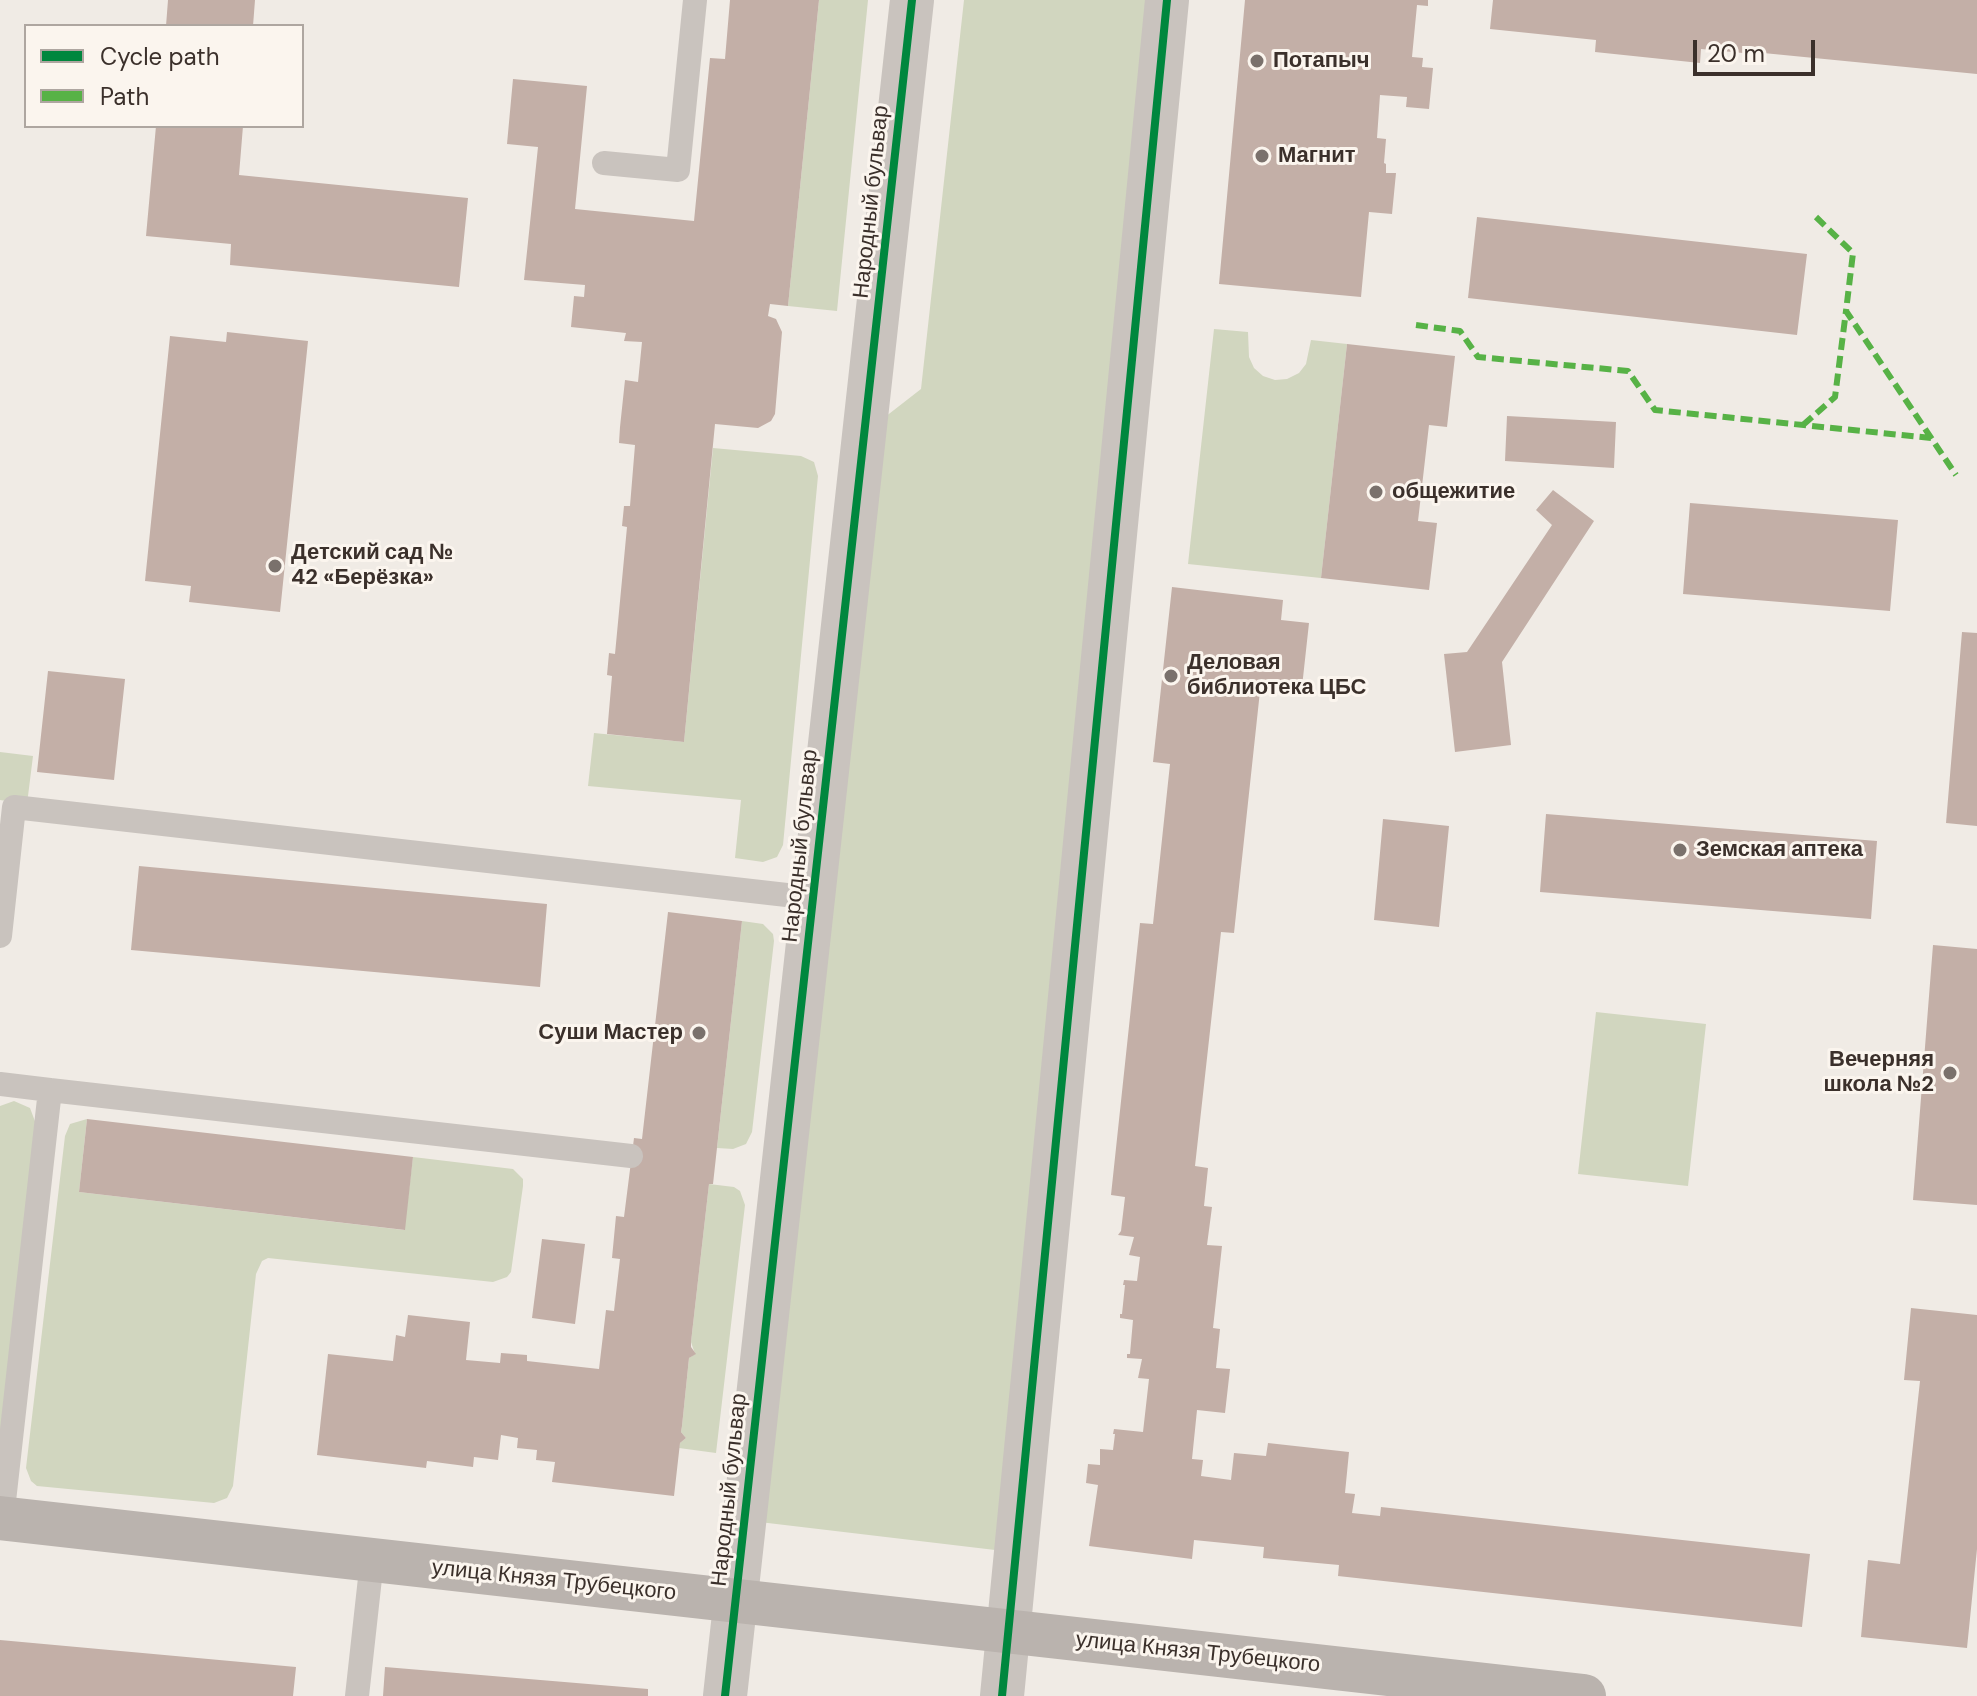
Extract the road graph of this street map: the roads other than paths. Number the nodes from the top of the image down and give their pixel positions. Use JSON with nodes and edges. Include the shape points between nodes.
{"nodes":[{"id":1,"x":695,"y":0,"type":"edge"},
{"id":2,"x":912,"y":0,"type":"edge"},
{"id":3,"x":1167,"y":0,"type":"edge"},
{"id":4,"x":604,"y":163,"type":"dead end"},
{"id":5,"x":813,"y":898,"type":"junction"},
{"id":6,"x":0,"y":936,"type":"edge"},
{"id":7,"x":0,"y":1084,"type":"edge"},
{"id":8,"x":50,"y":1090,"type":"junction"},
{"id":9,"x":631,"y":1156,"type":"dead end"},
{"id":10,"x":1,"y":1518,"type":"edge"},
{"id":11,"x":372,"y":1560,"type":"junction"},
{"id":12,"x":736,"y":1601,"type":"junction"},
{"id":13,"x":1008,"y":1631,"type":"junction"},
{"id":14,"x":357,"y":1696,"type":"edge"},
{"id":15,"x":725,"y":1696,"type":"edge"},
{"id":16,"x":1002,"y":1696,"type":"edge"},
{"id":17,"x":1584,"y":1696,"type":"edge"}],
"edges":[{"from":1,"to":4,"type":"lane","via":[[678,170]]},
{"from":2,"to":5,"type":"street","name":"Народный бульвар"},
{"from":3,"to":13,"type":"street"},
{"from":5,"to":6,"type":"lane","via":[[14,807]]},
{"from":5,"to":12,"type":"street","name":"Народный бульвар"},
{"from":7,"to":8,"type":"lane"},
{"from":8,"to":9,"type":"lane"},
{"from":8,"to":10,"type":"lane"},
{"from":10,"to":11,"type":"street","name":"улица Князя Трубецкого"},
{"from":11,"to":12,"type":"street","name":"улица Князя Трубецкого"},
{"from":11,"to":14,"type":"lane"},
{"from":12,"to":13,"type":"street","name":"улица Князя Трубецкого"},
{"from":12,"to":15,"type":"street","name":"Народный бульвар"},
{"from":13,"to":16,"type":"street"},
{"from":13,"to":17,"type":"street","name":"улица Князя Трубецкого"}]}
